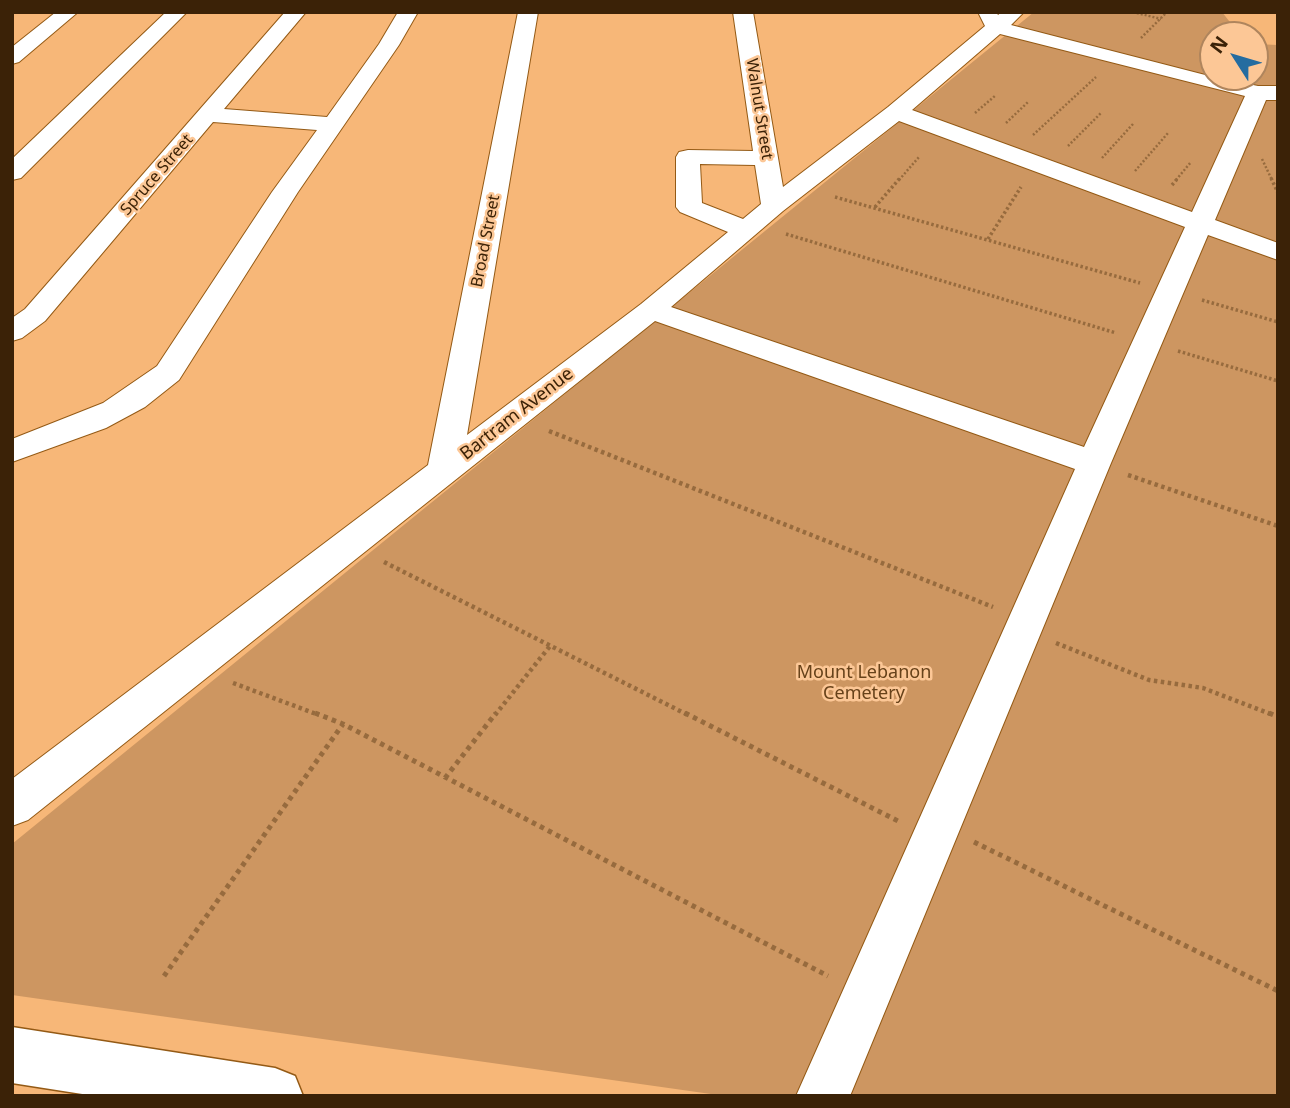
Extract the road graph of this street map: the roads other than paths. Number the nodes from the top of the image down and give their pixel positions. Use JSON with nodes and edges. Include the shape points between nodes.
{"nodes":[{"id":1,"x":68,"y":12,"type":"edge"},
{"id":2,"x":177,"y":12,"type":"edge"},
{"id":3,"x":296,"y":12,"type":"edge"},
{"id":4,"x":408,"y":12,"type":"edge"},
{"id":5,"x":528,"y":12,"type":"edge"},
{"id":6,"x":743,"y":12,"type":"edge"},
{"id":7,"x":999,"y":17,"type":"edge"},
{"id":8,"x":12,"y":58,"type":"edge"},
{"id":9,"x":1268,"y":93,"type":"edge"},
{"id":10,"x":896,"y":112,"type":"junction"},
{"id":11,"x":209,"y":115,"type":"junction"},
{"id":12,"x":331,"y":124,"type":"junction"},
{"id":13,"x":766,"y":158,"type":"junction"},
{"id":14,"x":12,"y":173,"type":"edge"},
{"id":15,"x":779,"y":219,"type":"junction"},
{"id":16,"x":1200,"y":225,"type":"junction"},
{"id":17,"x":745,"y":230,"type":"junction"},
{"id":18,"x":1241,"y":239,"type":"junction"},
{"id":19,"x":1278,"y":242,"type":"edge"},
{"id":20,"x":1278,"y":252,"type":"edge"},
{"id":21,"x":651,"y":310,"type":"junction"},
{"id":22,"x":12,"y":332,"type":"edge"},
{"id":23,"x":12,"y":451,"type":"edge"},
{"id":24,"x":1094,"y":463,"type":"junction"},
{"id":25,"x":444,"y":470,"type":"junction"},
{"id":26,"x":12,"y":806,"type":"edge"},
{"id":27,"x":12,"y":1055,"type":"edge"},
{"id":28,"x":275,"y":1096,"type":"edge"},
{"id":29,"x":823,"y":1096,"type":"edge"}],
"edges":[{"from":1,"to":8,"type":"street"},
{"from":2,"to":14,"type":"street"},
{"from":3,"to":11,"type":"street","name":"Spruce Street"},
{"from":4,"to":12,"type":"street"},
{"from":5,"to":25,"type":"street","name":"Broad Street"},
{"from":6,"to":13,"type":"street","name":"Walnut Street"},
{"from":7,"to":9,"type":"street","via":[[1119,57]]},
{"from":7,"to":10,"type":"street","name":"Bartram Avenue"},
{"from":9,"to":16,"type":"street"},
{"from":10,"to":15,"type":"street","name":"Bartram Avenue"},
{"from":10,"to":16,"type":"street"},
{"from":11,"to":12,"type":"street"},
{"from":11,"to":22,"type":"street","name":"Spruce Street","via":[[35,315]]},
{"from":12,"to":23,"type":"street","via":[[168,373],[150,390],[90,423]]},
{"from":13,"to":15,"type":"street","name":"Walnut Street"},
{"from":13,"to":17,"type":"street","via":[[688,157],[689,207]]},
{"from":15,"to":17,"type":"street","name":"Bartram Avenue"},
{"from":16,"to":18,"type":"street"},
{"from":16,"to":24,"type":"street"},
{"from":17,"to":21,"type":"street","name":"Bartram Avenue"},
{"from":18,"to":19,"type":"street"},
{"from":18,"to":20,"type":"street"},
{"from":21,"to":24,"type":"street"},
{"from":21,"to":25,"type":"street","name":"Bartram Avenue"},
{"from":24,"to":29,"type":"street"},
{"from":25,"to":26,"type":"street","name":"Bartram Avenue"},
{"from":27,"to":28,"type":"main road"}]}
